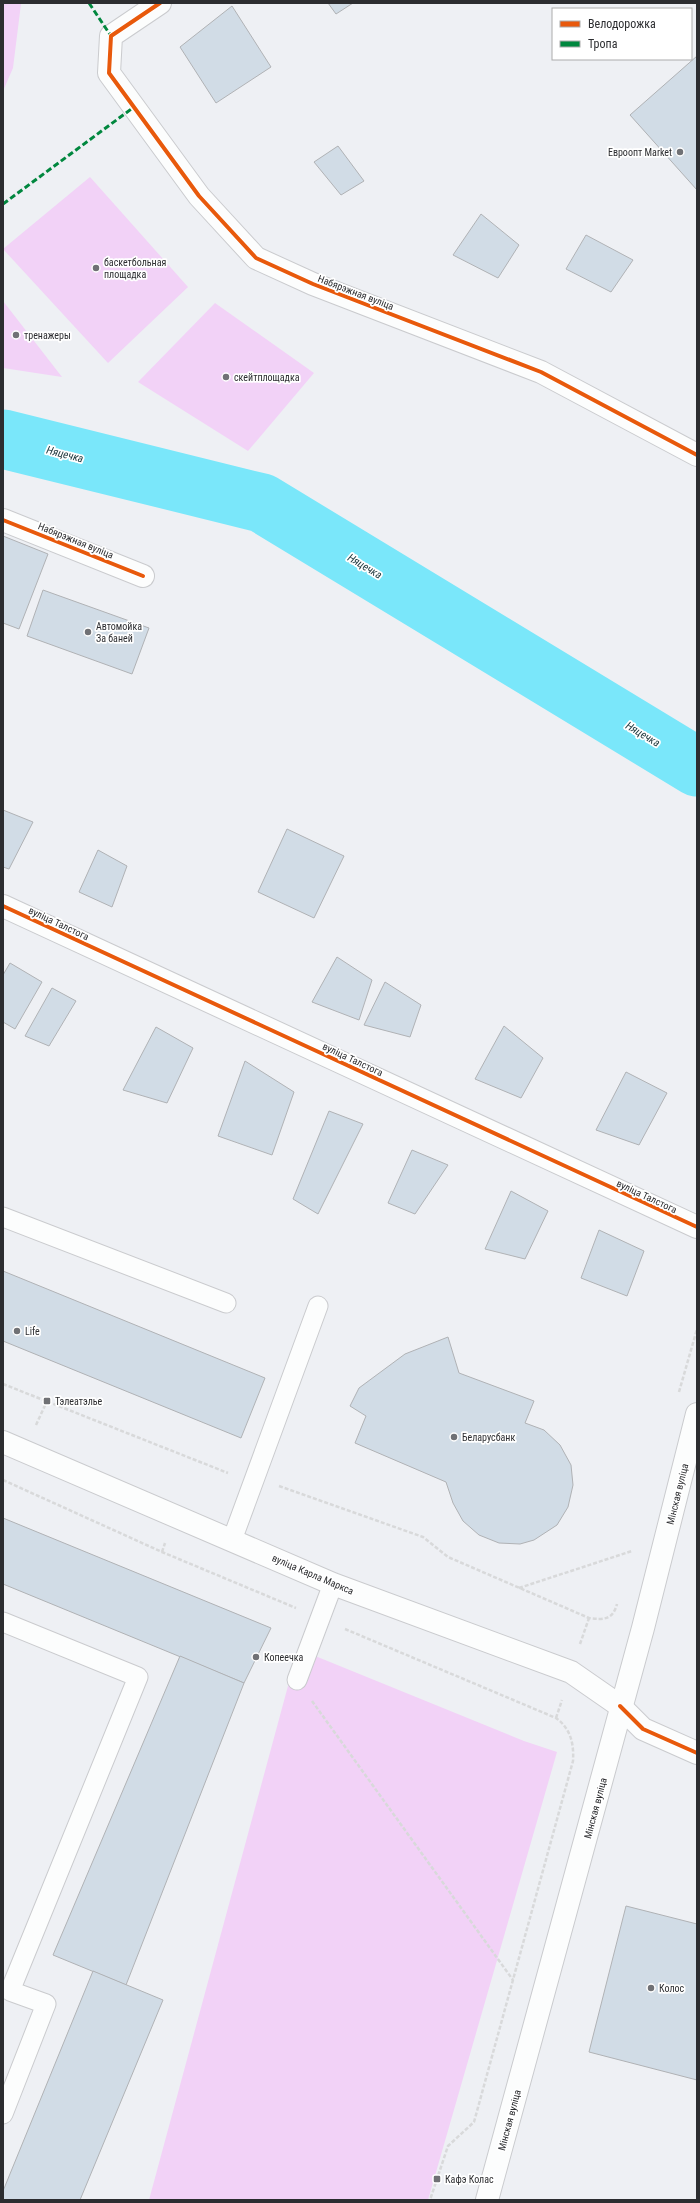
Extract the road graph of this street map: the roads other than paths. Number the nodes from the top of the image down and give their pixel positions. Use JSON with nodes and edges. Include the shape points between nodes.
{"nodes":[{"id":1,"x":160,"y":3,"type":"edge"},
{"id":2,"x":697,"y":455,"type":"edge"},
{"id":3,"x":3,"y":520,"type":"edge"},
{"id":4,"x":143,"y":576,"type":"dead end"},
{"id":5,"x":3,"y":906,"type":"edge"},
{"id":6,"x":3,"y":1217,"type":"edge"},
{"id":7,"x":697,"y":1227,"type":"edge"},
{"id":8,"x":226,"y":1303,"type":"dead end"},
{"id":9,"x":318,"y":1306,"type":"dead end"},
{"id":10,"x":697,"y":1414,"type":"edge"},
{"id":11,"x":3,"y":1442,"type":"edge"},
{"id":12,"x":232,"y":1540,"type":"junction"},
{"id":13,"x":333,"y":1584,"type":"junction"},
{"id":14,"x":3,"y":1622,"type":"edge"},
{"id":15,"x":297,"y":1680,"type":"road end"},
{"id":16,"x":620,"y":1706,"type":"junction"},
{"id":17,"x":697,"y":1753,"type":"edge"},
{"id":18,"x":3,"y":2114,"type":"edge"},
{"id":19,"x":487,"y":2200,"type":"edge"}],
"edges":[{"from":1,"to":2,"type":"street","name":"Набярэжная вуліца","via":[[111,36],[109,73],[199,196],[256,258],[313,284],[541,372]]},
{"from":3,"to":4,"type":"street","name":"Набярэжная вуліца"},
{"from":5,"to":7,"type":"street","name":"вуліца Талстога"},
{"from":6,"to":8,"type":"lane"},
{"from":9,"to":12,"type":"lane"},
{"from":10,"to":16,"type":"street","name":"Мінская вуліца","via":[[643,1628]]},
{"from":11,"to":12,"type":"street","name":"вуліца Карла Маркса"},
{"from":12,"to":13,"type":"street","name":"вуліца Карла Маркса"},
{"from":13,"to":15,"type":"lane"},
{"from":13,"to":16,"type":"street","name":"вуліца Карла Маркса","via":[[571,1672]]},
{"from":14,"to":18,"type":"lane","via":[[138,1677],[10,1991],[46,2004]]},
{"from":16,"to":17,"type":"street","name":"вуліца Карла Маркса","via":[[643,1729]]},
{"from":16,"to":19,"type":"street","name":"Мінская вуліца"}]}
